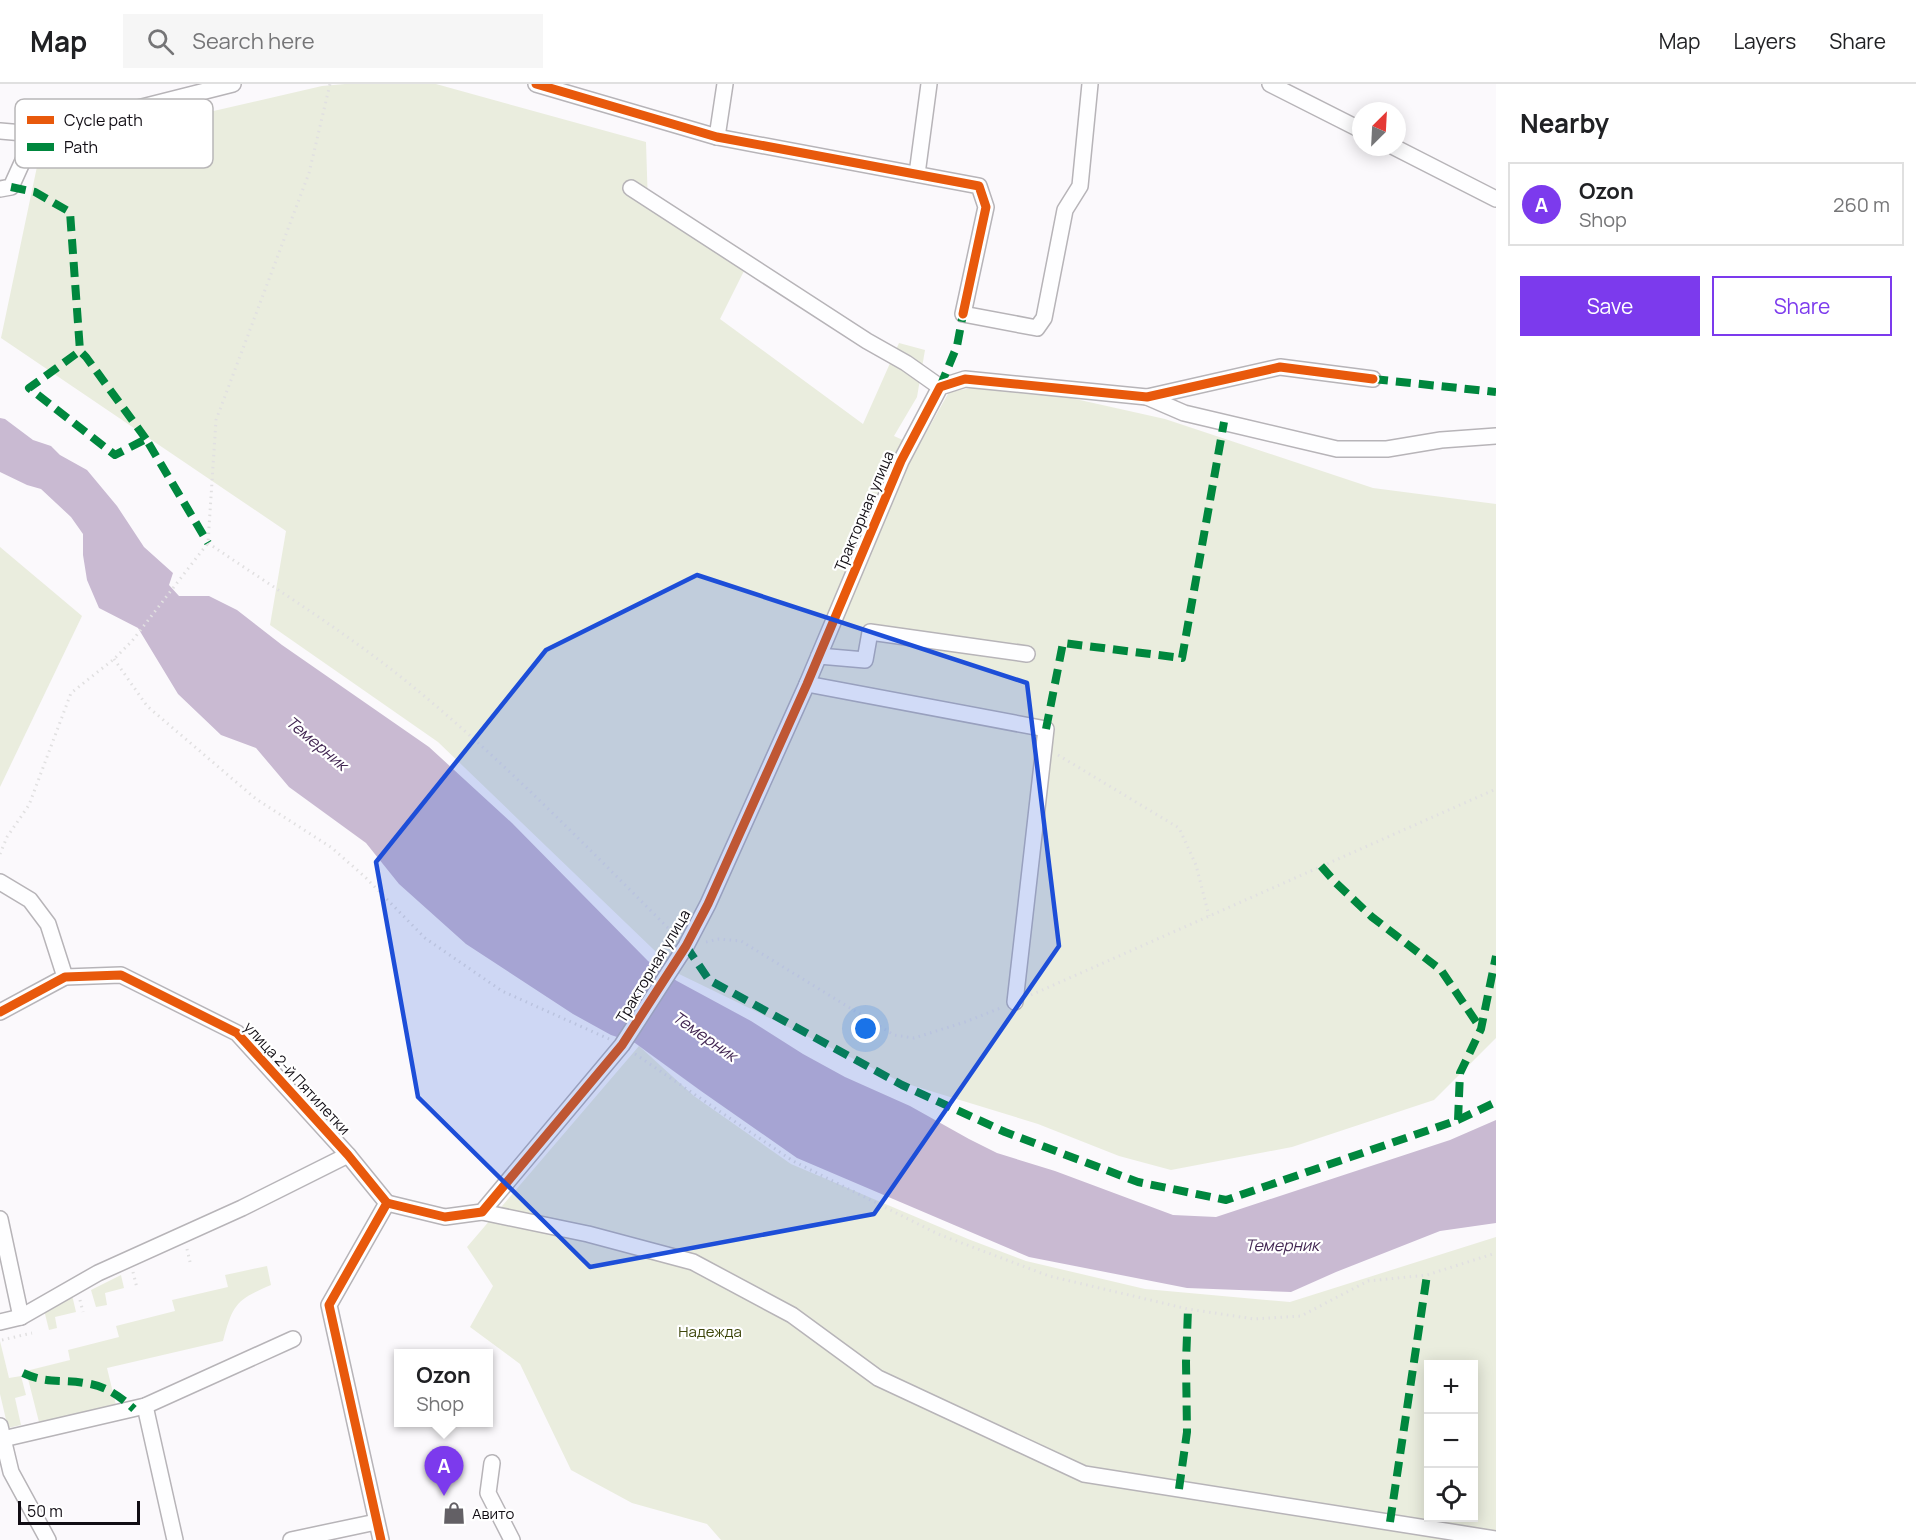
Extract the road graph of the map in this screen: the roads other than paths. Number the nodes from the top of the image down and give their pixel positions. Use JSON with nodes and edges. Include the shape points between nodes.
{"nodes":[{"id":1,"x":233,"y":84,"type":"edge"},
{"id":2,"x":536,"y":84,"type":"edge"},
{"id":3,"x":725,"y":84,"type":"edge"},
{"id":4,"x":929,"y":84,"type":"edge"},
{"id":5,"x":1089,"y":84,"type":"edge"},
{"id":6,"x":1270,"y":84,"type":"edge"},
{"id":7,"x":174,"y":99,"type":"edge"},
{"id":8,"x":1352,"y":125,"type":"edge"},
{"id":9,"x":0,"y":131,"type":"edge"},
{"id":10,"x":15,"y":132,"type":"edge"},
{"id":11,"x":717,"y":137,"type":"junction"},
{"id":12,"x":1406,"y":153,"type":"edge"},
{"id":13,"x":16,"y":168,"type":"edge"},
{"id":14,"x":917,"y":174,"type":"junction"},
{"id":15,"x":5,"y":188,"type":"edge"},
{"id":16,"x":631,"y":188,"type":"dead end"},
{"id":17,"x":1496,"y":199,"type":"edge"},
{"id":18,"x":1373,"y":379,"type":"dead end"},
{"id":19,"x":940,"y":387,"type":"junction"},
{"id":20,"x":1147,"y":397,"type":"junction"},
{"id":21,"x":1496,"y":436,"type":"edge"},
{"id":22,"x":1027,"y":654,"type":"dead end"},
{"id":23,"x":819,"y":656,"type":"junction"},
{"id":24,"x":807,"y":684,"type":"junction"},
{"id":25,"x":0,"y":882,"type":"edge"},
{"id":26,"x":65,"y":977,"type":"junction"},
{"id":27,"x":1015,"y":1002,"type":"road end"},
{"id":28,"x":0,"y":1012,"type":"edge"},
{"id":29,"x":348,"y":1155,"type":"junction"},
{"id":30,"x":387,"y":1203,"type":"junction"},
{"id":31,"x":482,"y":1212,"type":"junction"},
{"id":32,"x":0,"y":1219,"type":"edge"},
{"id":33,"x":21,"y":1317,"type":"junction"},
{"id":34,"x":0,"y":1322,"type":"edge"},
{"id":35,"x":293,"y":1339,"type":"dead end"},
{"id":36,"x":145,"y":1406,"type":"junction"},
{"id":37,"x":2,"y":1432,"type":"edge"},
{"id":38,"x":492,"y":1463,"type":"dead end"},
{"id":39,"x":376,"y":1522,"type":"junction"},
{"id":40,"x":1496,"y":1539,"type":"edge"},
{"id":41,"x":48,"y":1540,"type":"edge"},
{"id":42,"x":175,"y":1540,"type":"edge"},
{"id":43,"x":291,"y":1540,"type":"edge"},
{"id":44,"x":381,"y":1540,"type":"edge"},
{"id":45,"x":513,"y":1540,"type":"edge"}],
"edges":[{"from":1,"to":7,"type":"street"},
{"from":2,"to":11,"type":"street"},
{"from":3,"to":11,"type":"street"},
{"from":4,"to":14,"type":"street"},
{"from":5,"to":14,"type":"street","via":[[1080,186],[1065,210],[1044,318],[1037,328],[963,314],[986,207],[979,186]]},
{"from":6,"to":8,"type":"street"},
{"from":9,"to":10,"type":"street"},
{"from":11,"to":14,"type":"street"},
{"from":12,"to":17,"type":"street"},
{"from":13,"to":15,"type":"street"},
{"from":16,"to":19,"type":"street"},
{"from":18,"to":20,"type":"street","via":[[1280,367]]},
{"from":19,"to":20,"type":"street","via":[[965,379]]},
{"from":19,"to":23,"type":"street","name":"Тракторная улица","via":[[902,461]]},
{"from":20,"to":21,"type":"street","via":[[1184,413],[1337,449],[1387,449]]},
{"from":22,"to":23,"type":"street","via":[[870,632],[865,660]]},
{"from":23,"to":24,"type":"street","name":"Тракторная улица"},
{"from":24,"to":27,"type":"street","via":[[1046,729]]},
{"from":24,"to":31,"type":"street","name":"Тракторная улица","via":[[686,946],[623,1043]]},
{"from":25,"to":26,"type":"street","via":[[30,900],[48,924]]},
{"from":26,"to":28,"type":"street","name":"улица 2-й Пятилетки"},
{"from":26,"to":29,"type":"street","name":"улица 2-й Пятилетки","via":[[121,975],[237,1033]]},
{"from":29,"to":30,"type":"street","name":"улица 2-й Пятилетки"},
{"from":29,"to":33,"type":"street","via":[[98,1273]]},
{"from":30,"to":31,"type":"street","via":[[445,1216]]},
{"from":30,"to":39,"type":"street","via":[[329,1305]]},
{"from":31,"to":40,"type":"street","via":[[588,1234],[693,1262],[792,1316],[878,1378],[1084,1474]]},
{"from":32,"to":33,"type":"street"},
{"from":33,"to":34,"type":"street"},
{"from":35,"to":36,"type":"street"},
{"from":36,"to":37,"type":"street"},
{"from":36,"to":42,"type":"street"},
{"from":37,"to":41,"type":"street","via":[[11,1472]]},
{"from":38,"to":45,"type":"street","via":[[488,1493]]},
{"from":39,"to":43,"type":"street"},
{"from":39,"to":44,"type":"street"}]}
